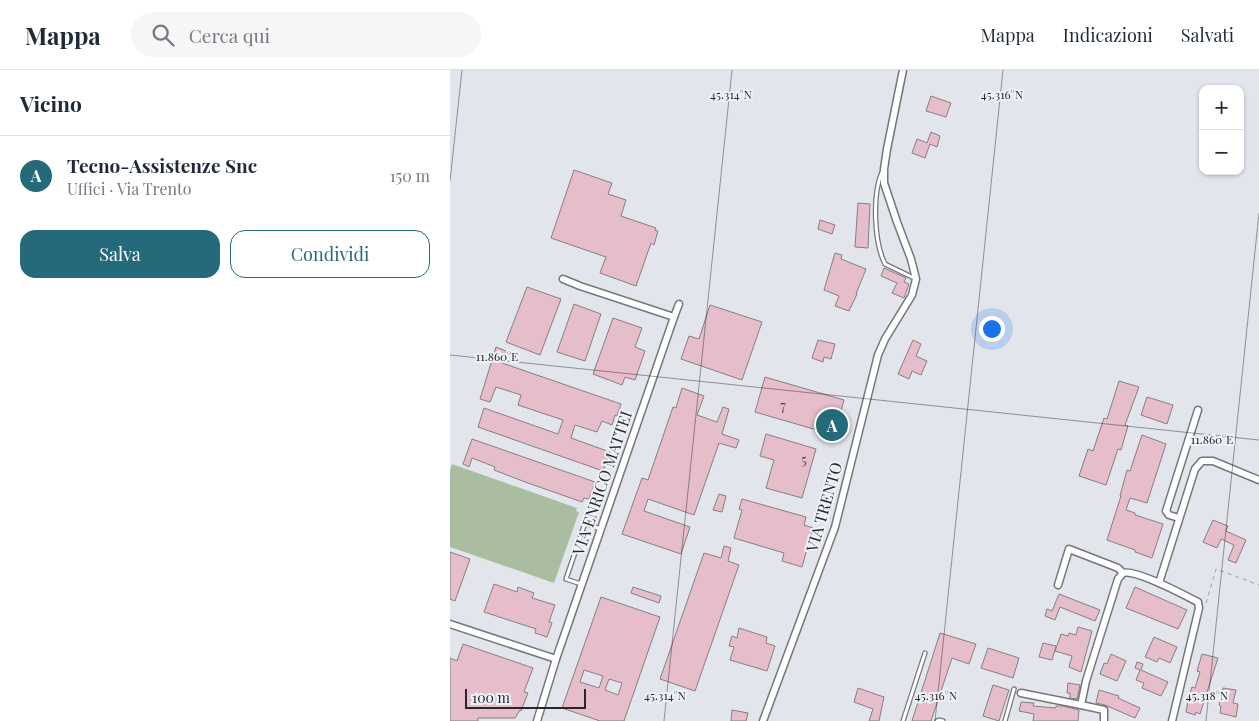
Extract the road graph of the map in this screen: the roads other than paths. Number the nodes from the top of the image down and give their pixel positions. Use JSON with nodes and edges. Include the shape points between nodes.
{"nodes":[{"id":1,"x":903,"y":70,"type":"edge"},
{"id":2,"x":884,"y":169,"type":"junction"},
{"id":3,"x":916,"y":278,"type":"junction"},
{"id":4,"x":563,"y":279,"type":"dead end"},
{"id":5,"x":679,"y":304,"type":"dead end"},
{"id":6,"x":674,"y":317,"type":"junction"},
{"id":7,"x":1198,"y":410,"type":"dead end"},
{"id":8,"x":1259,"y":480,"type":"edge"},
{"id":9,"x":1179,"y":518,"type":"junction"},
{"id":10,"x":601,"y":529,"type":"junction"},
{"id":11,"x":1123,"y":573,"type":"junction"},
{"id":12,"x":1158,"y":583,"type":"junction"},
{"id":13,"x":582,"y":585,"type":"junction"},
{"id":14,"x":1058,"y":585,"type":"dead end"},
{"id":15,"x":450,"y":624,"type":"edge"},
{"id":16,"x":925,"y":653,"type":"dead end"},
{"id":17,"x":556,"y":659,"type":"junction"},
{"id":18,"x":1014,"y":689,"type":"dead end"},
{"id":19,"x":1021,"y":693,"type":"dead end"},
{"id":20,"x":1081,"y":705,"type":"junction"},
{"id":21,"x":537,"y":719,"type":"edge"},
{"id":22,"x":763,"y":721,"type":"edge"},
{"id":23,"x":903,"y":721,"type":"edge"},
{"id":24,"x":937,"y":721,"type":"edge"},
{"id":25,"x":943,"y":721,"type":"edge"},
{"id":26,"x":1005,"y":721,"type":"edge"},
{"id":27,"x":1104,"y":721,"type":"edge"},
{"id":28,"x":1172,"y":721,"type":"edge"}],
"edges":[{"from":1,"to":2,"type":"street"},
{"from":2,"to":3,"type":"street","via":[[884,183]]},
{"from":2,"to":3,"type":"lane","via":[[877,198],[881,255],[885,264]]},
{"from":3,"to":22,"type":"street","name":"VIA TRENTO","via":[[912,294],[878,355],[835,527]]},
{"from":4,"to":6,"type":"street"},
{"from":5,"to":6,"type":"street","name":"VIA ENRICO MATTEI"},
{"from":6,"to":10,"type":"street","name":"VIA ENRICO MATTEI"},
{"from":7,"to":9,"type":"street","via":[[1166,512]]},
{"from":8,"to":9,"type":"street","via":[[1213,461],[1202,461],[1195,469]]},
{"from":9,"to":12,"type":"street"},
{"from":10,"to":13,"type":"street","name":"VIA ENRICO MATTEI"},
{"from":10,"to":13,"type":"lane","via":[[585,523],[566,579]]},
{"from":11,"to":12,"type":"street","via":[[1130,572]]},
{"from":11,"to":14,"type":"street","via":[[1118,568],[1069,549]]},
{"from":11,"to":20,"type":"street","via":[[1118,579]]},
{"from":12,"to":28,"type":"street","via":[[1198,602],[1199,608]]},
{"from":13,"to":17,"type":"street","name":"VIA ENRICO MATTEI"},
{"from":15,"to":17,"type":"street"},
{"from":16,"to":23,"type":"lane"},
{"from":17,"to":21,"type":"street","name":"VIA ENRICO MATTEI"},
{"from":18,"to":26,"type":"lane"},
{"from":19,"to":20,"type":"street"},
{"from":20,"to":27,"type":"street","via":[[1104,710]]},
{"from":24,"to":25,"type":"lane"}]}
